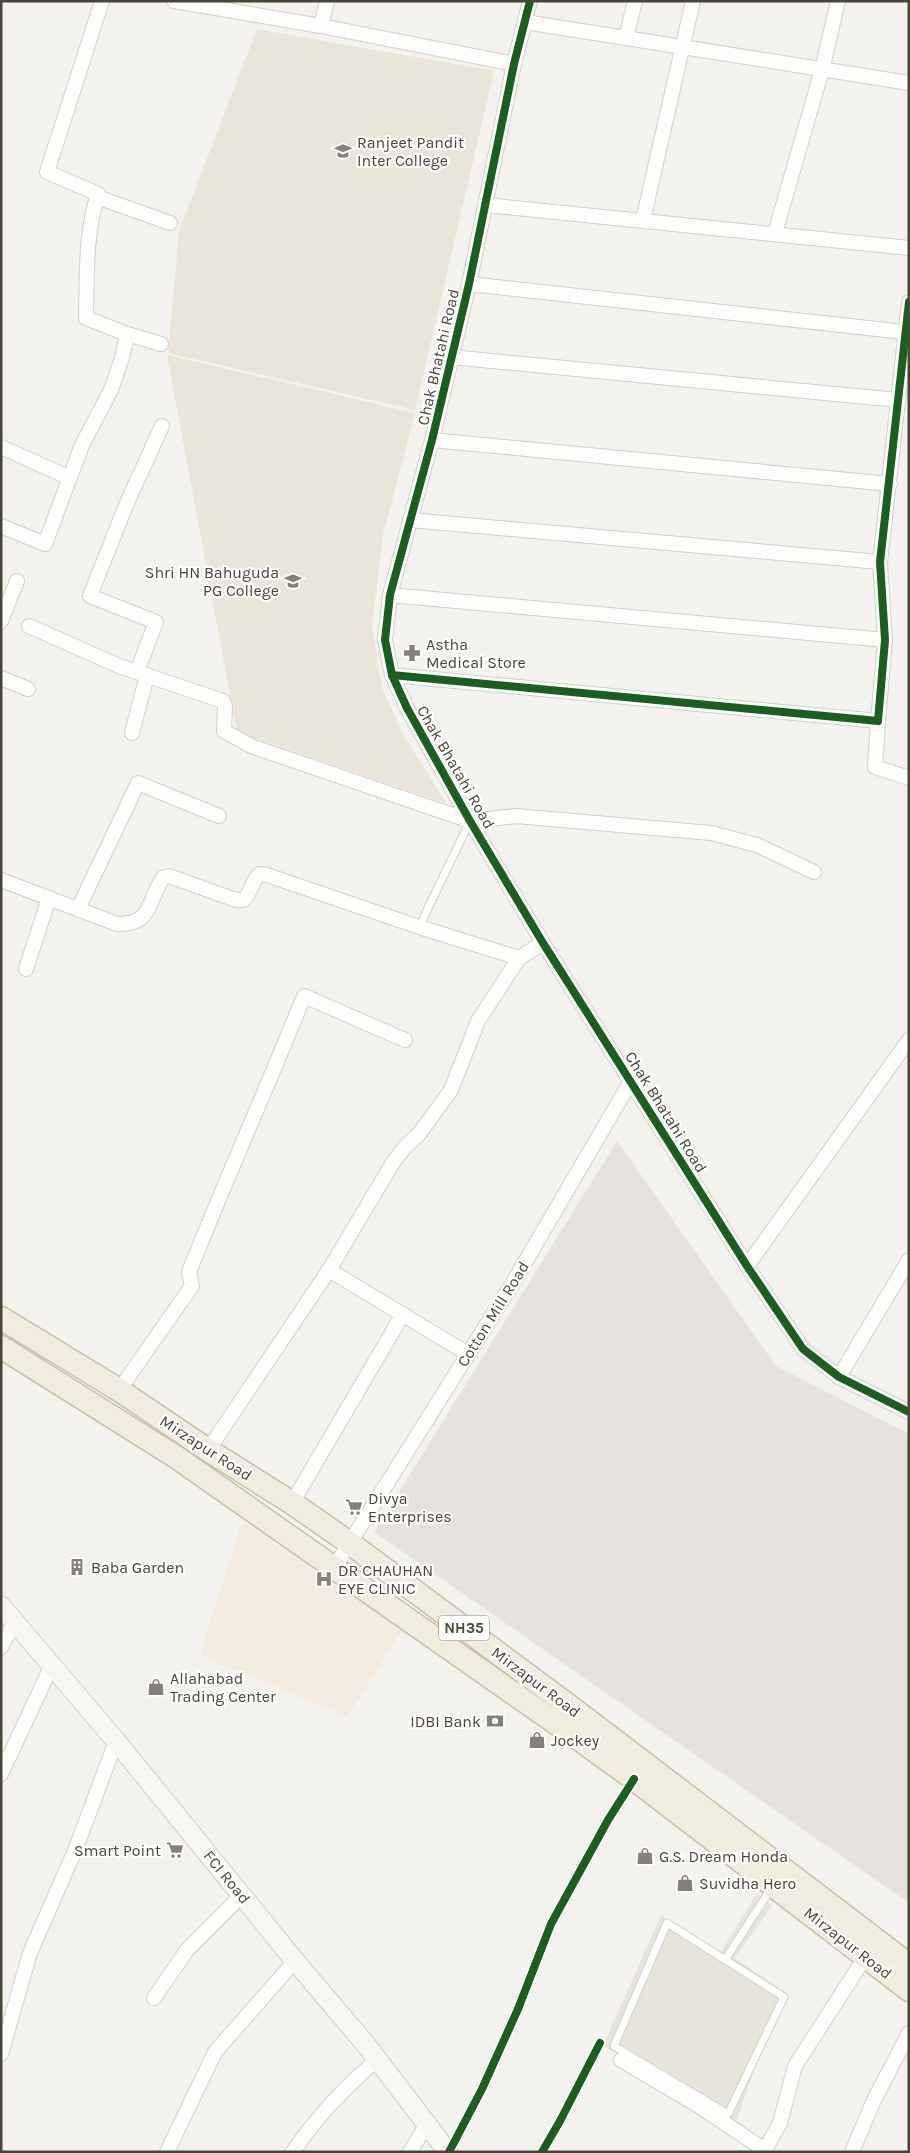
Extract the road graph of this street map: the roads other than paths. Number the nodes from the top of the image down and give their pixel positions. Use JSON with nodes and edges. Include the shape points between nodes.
{"nodes":[{"id":1,"x":102,"y":1,"type":"edge"},
{"id":2,"x":174,"y":1,"type":"edge"},
{"id":3,"x":327,"y":1,"type":"edge"},
{"id":4,"x":530,"y":1,"type":"edge"},
{"id":5,"x":635,"y":1,"type":"edge"},
{"id":6,"x":694,"y":1,"type":"edge"},
{"id":7,"x":838,"y":1,"type":"edge"},
{"id":8,"x":525,"y":22,"type":"junction"},
{"id":9,"x":320,"y":26,"type":"junction"},
{"id":10,"x":626,"y":38,"type":"junction"},
{"id":11,"x":682,"y":48,"type":"junction"},
{"id":12,"x":514,"y":64,"type":"junction"},
{"id":13,"x":822,"y":70,"type":"junction"},
{"id":14,"x":909,"y":83,"type":"edge"},
{"id":15,"x":97,"y":197,"type":"junction"},
{"id":16,"x":486,"y":205,"type":"junction"},
{"id":17,"x":643,"y":220,"type":"junction"},
{"id":18,"x":170,"y":223,"type":"dead end"},
{"id":19,"x":775,"y":234,"type":"junction"},
{"id":20,"x":909,"y":248,"type":"edge"},
{"id":21,"x":469,"y":284,"type":"junction"},
{"id":22,"x":909,"y":302,"type":"edge"},
{"id":23,"x":904,"y":332,"type":"junction"},
{"id":24,"x":127,"y":334,"type":"junction"},
{"id":25,"x":161,"y":344,"type":"dead end"},
{"id":26,"x":451,"y":357,"type":"junction"},
{"id":27,"x":898,"y":400,"type":"junction"},
{"id":28,"x":162,"y":426,"type":"dead end"},
{"id":29,"x":432,"y":440,"type":"junction"},
{"id":30,"x":1,"y":448,"type":"edge"},
{"id":31,"x":70,"y":478,"type":"junction"},
{"id":32,"x":890,"y":484,"type":"junction"},
{"id":33,"x":410,"y":520,"type":"junction"},
{"id":34,"x":1,"y":526,"type":"edge"},
{"id":35,"x":880,"y":562,"type":"junction"},
{"id":36,"x":17,"y":582,"type":"dead end"},
{"id":37,"x":390,"y":595,"type":"junction"},
{"id":38,"x":1,"y":620,"type":"edge"},
{"id":39,"x":28,"y":626,"type":"dead end"},
{"id":40,"x":885,"y":640,"type":"junction"},
{"id":41,"x":142,"y":674,"type":"junction"},
{"id":42,"x":392,"y":675,"type":"junction"},
{"id":43,"x":1,"y":678,"type":"edge"},
{"id":44,"x":28,"y":689,"type":"dead end"},
{"id":45,"x":878,"y":721,"type":"junction"},
{"id":46,"x":132,"y":733,"type":"dead end"},
{"id":47,"x":909,"y":778,"type":"edge"},
{"id":48,"x":219,"y":816,"type":"dead end"},
{"id":49,"x":470,"y":821,"type":"junction"},
{"id":50,"x":814,"y":872,"type":"dead end"},
{"id":51,"x":1,"y":880,"type":"edge"},
{"id":52,"x":49,"y":898,"type":"junction"},
{"id":53,"x":78,"y":909,"type":"junction"},
{"id":54,"x":419,"y":926,"type":"junction"},
{"id":55,"x":543,"y":943,"type":"junction"},
{"id":56,"x":519,"y":958,"type":"junction"},
{"id":57,"x":26,"y":969,"type":"dead end"},
{"id":58,"x":405,"y":1040,"type":"dead end"},
{"id":59,"x":909,"y":1040,"type":"edge"},
{"id":60,"x":631,"y":1081,"type":"junction"},
{"id":61,"x":909,"y":1260,"type":"edge"},
{"id":62,"x":747,"y":1266,"type":"junction"},
{"id":63,"x":330,"y":1270,"type":"junction"},
{"id":64,"x":403,"y":1314,"type":"junction"},
{"id":65,"x":1,"y":1318,"type":"edge"},
{"id":66,"x":1,"y":1347,"type":"edge"},
{"id":67,"x":468,"y":1354,"type":"junction"},
{"id":68,"x":839,"y":1377,"type":"junction"},
{"id":69,"x":119,"y":1390,"type":"junction"},
{"id":70,"x":909,"y":1412,"type":"edge"},
{"id":71,"x":208,"y":1450,"type":"junction"},
{"id":72,"x":292,"y":1503,"type":"junction"},
{"id":73,"x":351,"y":1544,"type":"junction"},
{"id":74,"x":334,"y":1568,"type":"junction"},
{"id":75,"x":1,"y":1606,"type":"edge"},
{"id":76,"x":15,"y":1622,"type":"junction"},
{"id":77,"x":1,"y":1648,"type":"edge"},
{"id":78,"x":52,"y":1665,"type":"junction"},
{"id":79,"x":116,"y":1741,"type":"junction"},
{"id":80,"x":1,"y":1774,"type":"edge"},
{"id":81,"x":773,"y":1885,"type":"junction"},
{"id":82,"x":242,"y":1895,"type":"junction"},
{"id":83,"x":866,"y":1956,"type":"junction"},
{"id":84,"x":725,"y":1960,"type":"junction"},
{"id":85,"x":295,"y":1961,"type":"junction"},
{"id":86,"x":909,"y":1965,"type":"edge"},
{"id":87,"x":909,"y":1990,"type":"edge"},
{"id":88,"x":154,"y":1998,"type":"dead end"},
{"id":89,"x":909,"y":2033,"type":"edge"},
{"id":90,"x":1,"y":2054,"type":"edge"},
{"id":91,"x":378,"y":2059,"type":"junction"},
{"id":92,"x":621,"y":2060,"type":"dead end"},
{"id":93,"x":427,"y":2124,"type":"junction"},
{"id":94,"x":168,"y":2152,"type":"edge"},
{"id":95,"x":293,"y":2152,"type":"edge"},
{"id":96,"x":410,"y":2152,"type":"edge"},
{"id":97,"x":448,"y":2152,"type":"edge"},
{"id":98,"x":852,"y":2152,"type":"edge"}],
"edges":[{"from":1,"to":15,"type":"street","via":[[47,172],[98,194]]},
{"from":2,"to":9,"type":"street"},
{"from":3,"to":9,"type":"street"},
{"from":4,"to":8,"type":"street","name":"Chak Bhatahi Road"},
{"from":5,"to":10,"type":"street"},
{"from":6,"to":11,"type":"street"},
{"from":7,"to":13,"type":"street"},
{"from":8,"to":10,"type":"street"},
{"from":8,"to":12,"type":"street","name":"Chak Bhatahi Road"},
{"from":9,"to":12,"type":"street"},
{"from":10,"to":11,"type":"street"},
{"from":11,"to":13,"type":"street"},
{"from":11,"to":17,"type":"street"},
{"from":12,"to":16,"type":"street","name":"Chak Bhatahi Road"},
{"from":13,"to":14,"type":"street"},
{"from":13,"to":19,"type":"street"},
{"from":15,"to":18,"type":"street"},
{"from":15,"to":24,"type":"street","via":[[87,248],[86,318]]},
{"from":16,"to":17,"type":"street"},
{"from":16,"to":21,"type":"street","name":"Chak Bhatahi Road"},
{"from":17,"to":19,"type":"street"},
{"from":19,"to":20,"type":"street"},
{"from":21,"to":23,"type":"street"},
{"from":21,"to":26,"type":"street","name":"Chak Bhatahi Road"},
{"from":22,"to":23,"type":"street"},
{"from":23,"to":27,"type":"street"},
{"from":24,"to":25,"type":"street"},
{"from":24,"to":31,"type":"street","via":[[111,390],[82,445]]},
{"from":26,"to":27,"type":"street"},
{"from":26,"to":29,"type":"street","name":"Chak Bhatahi Road"},
{"from":27,"to":32,"type":"street"},
{"from":28,"to":41,"type":"street","via":[[90,596],[156,622]]},
{"from":29,"to":32,"type":"street"},
{"from":29,"to":33,"type":"street","name":"Chak Bhatahi Road"},
{"from":30,"to":31,"type":"street"},
{"from":31,"to":34,"type":"street","via":[[45,544]]},
{"from":32,"to":35,"type":"street"},
{"from":33,"to":35,"type":"street"},
{"from":33,"to":37,"type":"street","name":"Chak Bhatahi Road"},
{"from":35,"to":40,"type":"street"},
{"from":36,"to":38,"type":"street"},
{"from":37,"to":40,"type":"street"},
{"from":37,"to":42,"type":"street","name":"Chak Bhatahi Road","via":[[385,640]]},
{"from":39,"to":41,"type":"street"},
{"from":40,"to":45,"type":"street"},
{"from":41,"to":46,"type":"street"},
{"from":41,"to":49,"type":"street","via":[[223,701],[224,731],[252,746]]},
{"from":42,"to":45,"type":"street"},
{"from":42,"to":49,"type":"street","name":"Chak Bhatahi Road","via":[[406,708]]},
{"from":43,"to":44,"type":"street"},
{"from":45,"to":47,"type":"street","via":[[874,767]]},
{"from":48,"to":53,"type":"street","via":[[138,783]]},
{"from":49,"to":50,"type":"street","via":[[516,816],[711,833],[757,845]]},
{"from":49,"to":54,"type":"lane"},
{"from":49,"to":55,"type":"street","name":"Chak Bhatahi Road"},
{"from":51,"to":52,"type":"street"},
{"from":52,"to":53,"type":"street"},
{"from":52,"to":57,"type":"street"},
{"from":53,"to":54,"type":"street","via":[[118,924],[134,923],[147,912],[163,878],[169,876],[243,900],[260,874]]},
{"from":54,"to":56,"type":"street"},
{"from":55,"to":56,"type":"street"},
{"from":55,"to":60,"type":"street","name":"Chak Bhatahi Road"},
{"from":56,"to":63,"type":"street","via":[[478,1021],[451,1090],[419,1134],[394,1161]]},
{"from":58,"to":69,"type":"street","via":[[304,996],[189,1272],[192,1286]]},
{"from":59,"to":62,"type":"street"},
{"from":60,"to":62,"type":"street","name":"Chak Bhatahi Road"},
{"from":60,"to":67,"type":"street","name":"Cotton Mill Road"},
{"from":61,"to":68,"type":"street"},
{"from":62,"to":68,"type":"street","name":"Chak Bhatahi Road","via":[[803,1349]]},
{"from":63,"to":64,"type":"street"},
{"from":63,"to":71,"type":"street"},
{"from":64,"to":67,"type":"street"},
{"from":64,"to":72,"type":"street"},
{"from":65,"to":69,"type":"highway","name":"Mirzapur Road","number":"NH35"},
{"from":66,"to":74,"type":"highway","name":"Mirzapur Road","number":"NH35","via":[[176,1457]]},
{"from":67,"to":73,"type":"street","name":"Cotton Mill Road"},
{"from":68,"to":70,"type":"street","name":"Chak Bhatahi Road"},
{"from":69,"to":71,"type":"highway","name":"Mirzapur Road","number":"NH35"},
{"from":71,"to":72,"type":"highway","name":"Mirzapur Road","number":"NH35"},
{"from":72,"to":73,"type":"highway","name":"Mirzapur Road","number":"NH35"},
{"from":73,"to":74,"type":"street","name":"Cotton Mill Road"},
{"from":73,"to":86,"type":"highway","name":"Mirzapur Road","number":"NH35"},
{"from":74,"to":81,"type":"highway","name":"Mirzapur Road","number":"NH35","via":[[588,1745]]},
{"from":75,"to":76,"type":"main road","name":"FCI Road"},
{"from":76,"to":77,"type":"street"},
{"from":76,"to":78,"type":"main road","name":"FCI Road"},
{"from":78,"to":79,"type":"main road","name":"FCI Road"},
{"from":78,"to":80,"type":"street"},
{"from":79,"to":82,"type":"main road","name":"FCI Road"},
{"from":79,"to":90,"type":"street","via":[[73,1856],[30,1953]]},
{"from":81,"to":83,"type":"highway","name":"Mirzapur Road","number":"NH35"},
{"from":81,"to":84,"type":"lane"},
{"from":82,"to":85,"type":"main road","name":"FCI Road"},
{"from":82,"to":88,"type":"street","via":[[187,1950]]},
{"from":83,"to":87,"type":"highway","name":"Mirzapur Road","number":"NH35"},
{"from":83,"to":92,"type":"street","via":[[795,2066],[780,2123],[765,2150]]},
{"from":84,"to":84,"type":"lane","via":[[667,1923],[614,2046],[728,2114],[784,1997]]},
{"from":85,"to":91,"type":"main road","name":"FCI Road"},
{"from":85,"to":94,"type":"street","via":[[215,2052]]},
{"from":89,"to":98,"type":"street","via":[[874,2100]]},
{"from":91,"to":93,"type":"main road","name":"FCI Road"},
{"from":91,"to":95,"type":"street","via":[[329,2104]]},
{"from":93,"to":96,"type":"street"},
{"from":93,"to":97,"type":"main road","name":"FCI Road"}]}
